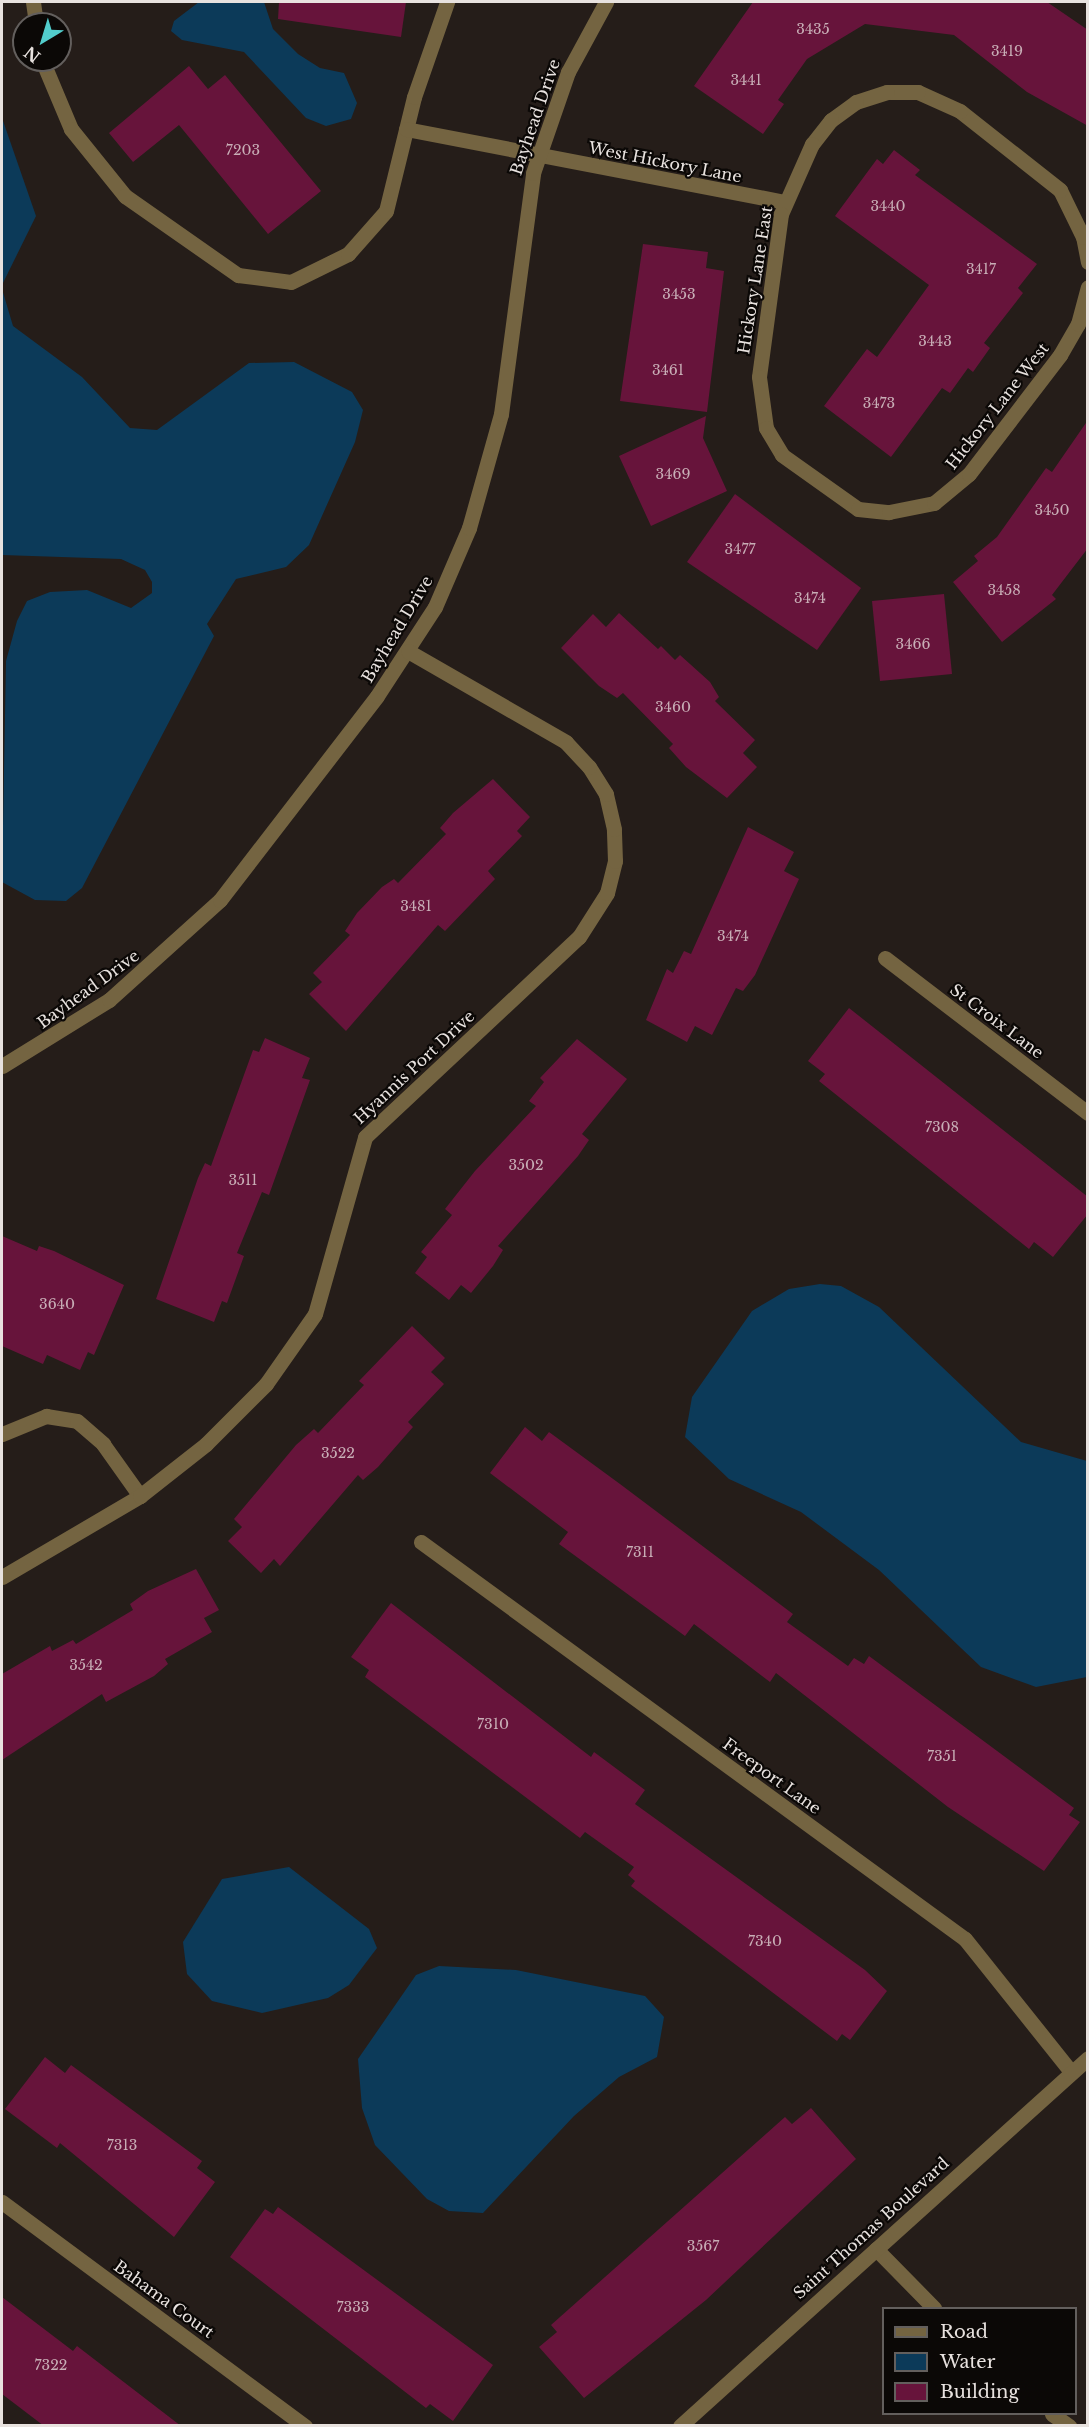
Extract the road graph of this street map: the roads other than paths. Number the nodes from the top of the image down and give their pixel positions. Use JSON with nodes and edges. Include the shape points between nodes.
{"nodes":[{"id":1,"x":447,"y":2,"type":"edge"},
{"id":2,"x":606,"y":2,"type":"edge"},
{"id":3,"x":47,"y":72,"type":"edge"},
{"id":4,"x":406,"y":129,"type":"junction"},
{"id":5,"x":538,"y":156,"type":"junction"},
{"id":6,"x":785,"y":202,"type":"junction"},
{"id":7,"x":1088,"y":262,"type":"edge"},
{"id":8,"x":1088,"y":287,"type":"edge"},
{"id":9,"x":831,"y":494,"type":"joint"},
{"id":10,"x":408,"y":651,"type":"junction"},
{"id":11,"x":885,"y":958,"type":"dead end"},
{"id":12,"x":2,"y":1066,"type":"edge"},
{"id":13,"x":1088,"y":1113,"type":"edge"},
{"id":14,"x":2,"y":1434,"type":"edge"},
{"id":15,"x":140,"y":1497,"type":"junction"},
{"id":16,"x":421,"y":1542,"type":"dead end"},
{"id":17,"x":2,"y":1577,"type":"edge"},
{"id":18,"x":1088,"y":2058,"type":"edge"},
{"id":19,"x":1071,"y":2072,"type":"junction"},
{"id":20,"x":2,"y":2202,"type":"edge"},
{"id":21,"x":876,"y":2249,"type":"junction"},
{"id":22,"x":933,"y":2307,"type":"edge"},
{"id":23,"x":1053,"y":2415,"type":"edge"},
{"id":24,"x":305,"y":2426,"type":"edge"},
{"id":25,"x":680,"y":2426,"type":"edge"},
{"id":26,"x":1069,"y":2426,"type":"edge"}],
"edges":[{"from":1,"to":4,"type":"street"},
{"from":2,"to":5,"type":"street","name":"Bayhead Drive","via":[[575,57]]},
{"from":3,"to":4,"type":"street","via":[[71,129],[113,183],[166,228],[255,282],[291,282],[310,276],[369,236],[390,203]]},
{"from":4,"to":5,"type":"street","name":"West Hickory Lane"},
{"from":5,"to":6,"type":"street","name":"West Hickory Lane"},
{"from":5,"to":10,"type":"street","name":"Bayhead Drive","via":[[524,216],[508,364],[489,464],[450,576]]},
{"from":6,"to":7,"type":"street","name":"Hickory Lane East","via":[[821,130],[843,109],[870,96],[925,94],[985,131],[1060,190],[1083,237]]},
{"from":6,"to":9,"type":"street","name":"Hickory Lane East","via":[[758,398],[776,447]]},
{"from":8,"to":9,"type":"street","name":"Hickory Lane West","via":[[1078,324],[1060,355],[947,495],[920,508],[889,513],[858,509]]},
{"from":10,"to":12,"type":"street","name":"Bayhead Drive","via":[[275,835],[198,924],[108,1000]]},
{"from":10,"to":15,"type":"street","name":"Hyannis Port Drive","via":[[566,742],[589,767],[606,794],[614,829],[615,861],[607,893],[579,937],[365,1137],[306,1328],[242,1410]]},
{"from":11,"to":13,"type":"street","name":"St Croix Lane"},
{"from":14,"to":15,"type":"street","via":[[46,1416],[77,1421],[103,1444]]},
{"from":15,"to":17,"type":"street","name":"Hyannis Port Drive"},
{"from":16,"to":19,"type":"street","name":"Freeport Lane","via":[[964,1939]]},
{"from":18,"to":19,"type":"street","name":"Saint Thomas Boulevard"},
{"from":19,"to":21,"type":"street","name":"Saint Thomas Boulevard"},
{"from":20,"to":24,"type":"street","name":"Bahama Court"},
{"from":21,"to":22,"type":"street"},
{"from":21,"to":25,"type":"street","name":"Saint Thomas Boulevard"},
{"from":23,"to":26,"type":"street"}]}
